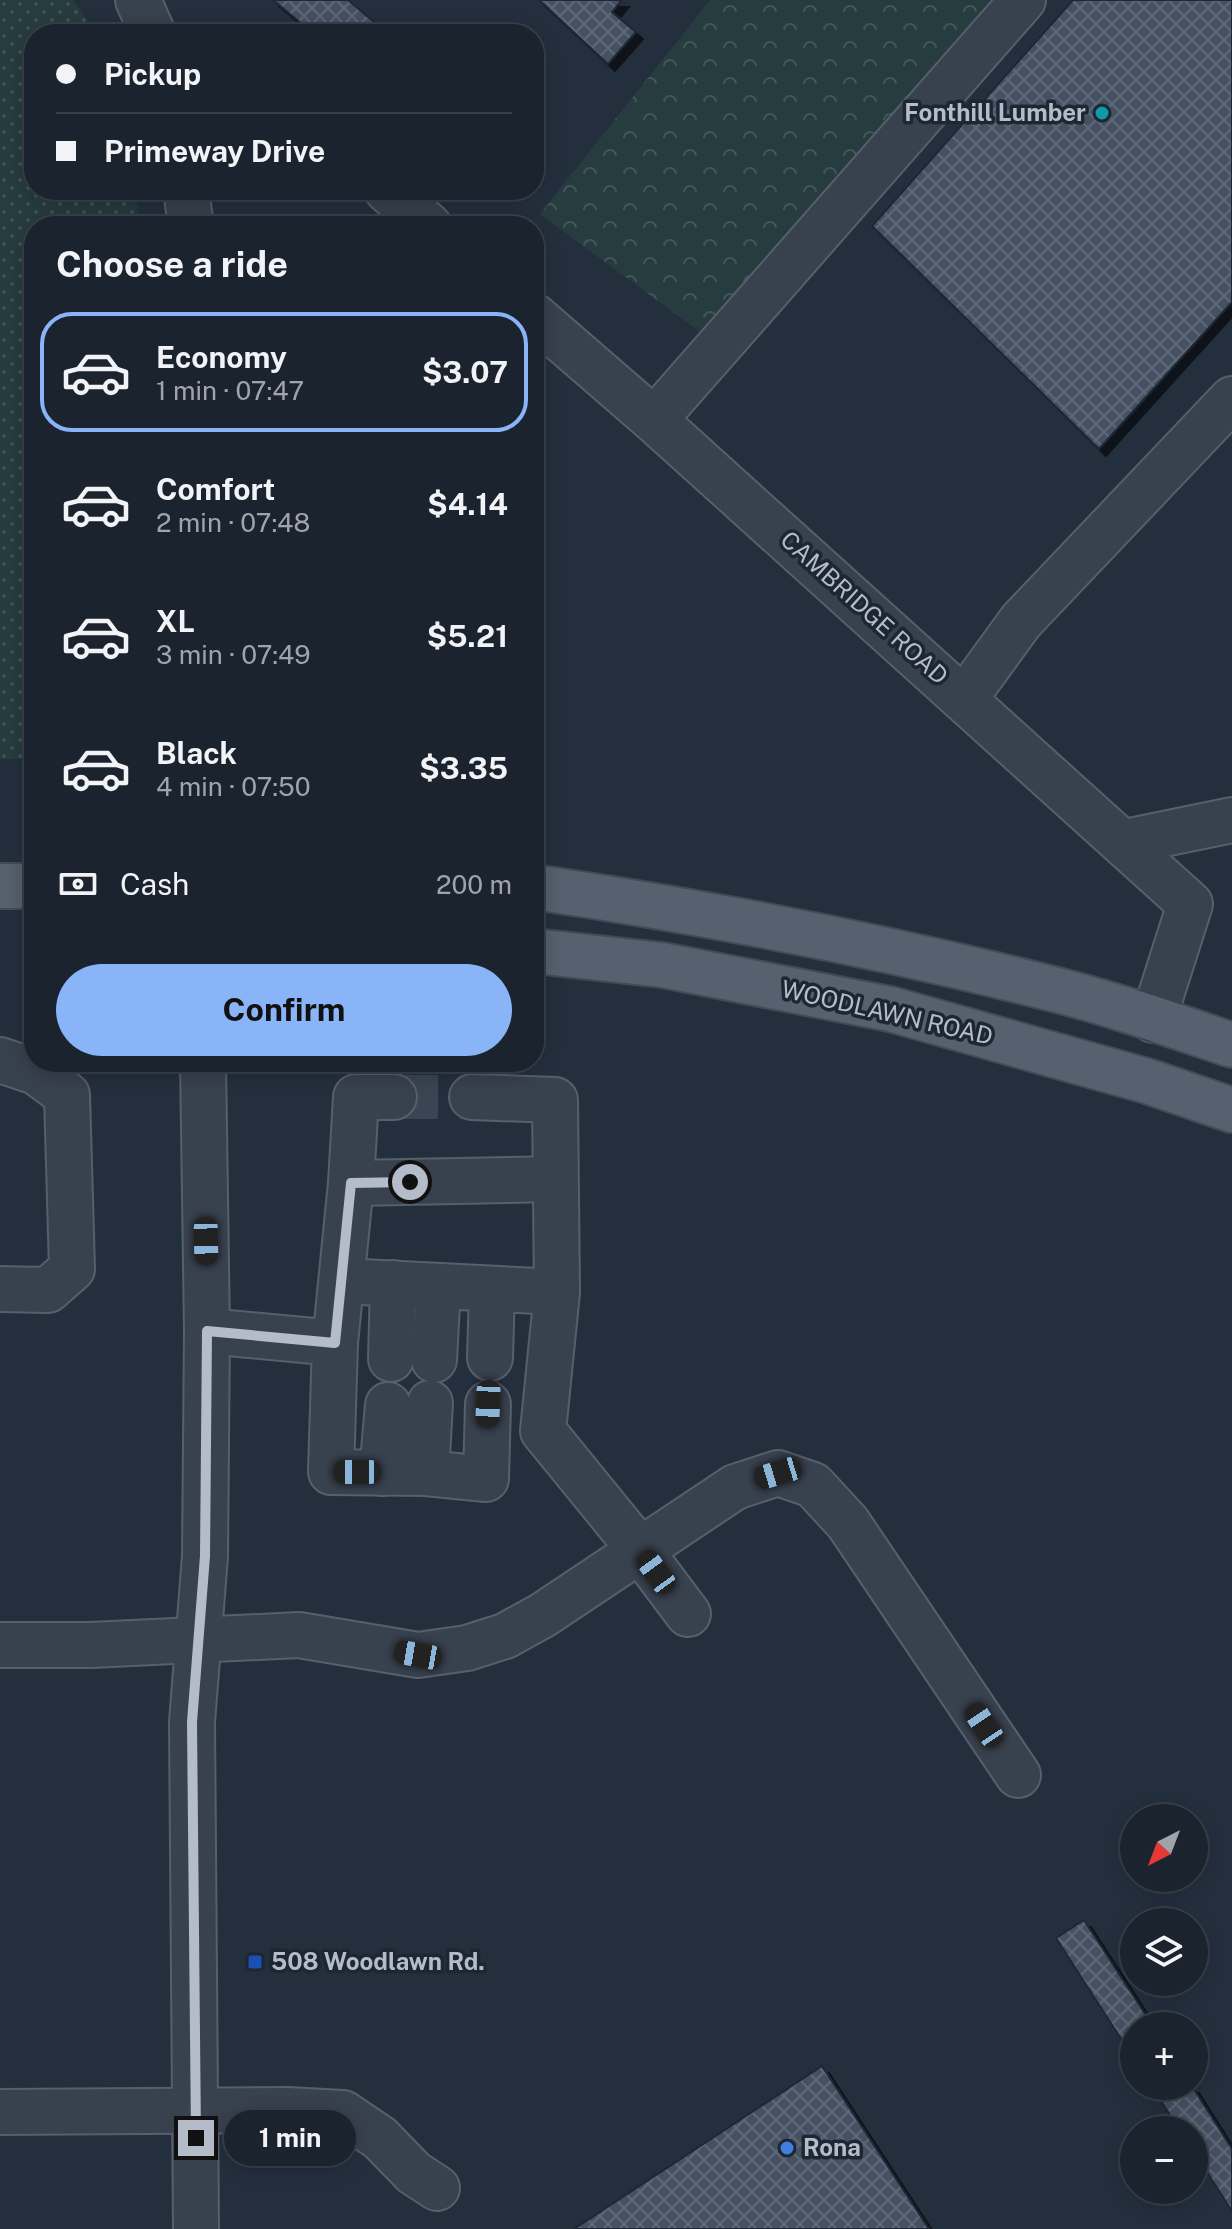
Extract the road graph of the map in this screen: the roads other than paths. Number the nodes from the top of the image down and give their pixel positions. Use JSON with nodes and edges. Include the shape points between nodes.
{"nodes":[{"id":1,"x":138,"y":0,"type":"edge"},
{"id":2,"x":1023,"y":0,"type":"edge"},
{"id":3,"x":149,"y":24,"type":"edge"},
{"id":4,"x":399,"y":200,"type":"edge"},
{"id":5,"x":417,"y":216,"type":"edge"},
{"id":6,"x":544,"y":325,"type":"edge"},
{"id":7,"x":1232,"y":399,"type":"edge"},
{"id":8,"x":654,"y":420,"type":"junction"},
{"id":9,"x":965,"y":698,"type":"junction"},
{"id":10,"x":1232,"y":820,"type":"edge"},
{"id":11,"x":1125,"y":842,"type":"junction"},
{"id":12,"x":0,"y":886,"type":"edge"},
{"id":13,"x":24,"y":886,"type":"edge"},
{"id":14,"x":544,"y":888,"type":"edge"},
{"id":15,"x":544,"y":952,"type":"edge"},
{"id":16,"x":1153,"y":1020,"type":"junction"},
{"id":17,"x":1232,"y":1045,"type":"edge"},
{"id":18,"x":0,"y":1060,"type":"edge"},
{"id":19,"x":24,"y":1068,"type":"edge"},
{"id":20,"x":36,"y":1072,"type":"edge"},
{"id":21,"x":203,"y":1072,"type":"edge"},
{"id":22,"x":375,"y":1097,"type":"dead end"},
{"id":23,"x":472,"y":1097,"type":"tunnel mouth"},
{"id":24,"x":1232,"y":1110,"type":"edge"},
{"id":25,"x":555,"y":1179,"type":"junction"},
{"id":26,"x":351,"y":1183,"type":"junction"},
{"id":27,"x":342,"y":1281,"type":"junction"},
{"id":28,"x":393,"y":1283,"type":"junction"},
{"id":29,"x":438,"y":1286,"type":"junction"},
{"id":30,"x":0,"y":1289,"type":"edge"},
{"id":31,"x":492,"y":1290,"type":"junction"},
{"id":32,"x":557,"y":1292,"type":"junction"},
{"id":33,"x":207,"y":1331,"type":"junction"},
{"id":34,"x":335,"y":1343,"type":"junction"},
{"id":35,"x":490,"y":1358,"type":"dead end"},
{"id":36,"x":391,"y":1359,"type":"dead end"},
{"id":37,"x":434,"y":1360,"type":"dead end"},
{"id":38,"x":488,"y":1404,"type":"dead end"},
{"id":39,"x":543,"y":1431,"type":"junction"},
{"id":40,"x":382,"y":1473,"type":"junction"},
{"id":41,"x":426,"y":1473,"type":"junction"},
{"id":42,"x":486,"y":1479,"type":"junction"},
{"id":43,"x":640,"y":1550,"type":"junction"},
{"id":44,"x":688,"y":1614,"type":"dead end"},
{"id":45,"x":199,"y":1640,"type":"junction"},
{"id":46,"x":0,"y":1645,"type":"edge"},
{"id":47,"x":1018,"y":1775,"type":"dead end"},
{"id":48,"x":196,"y":2111,"type":"junction"},
{"id":49,"x":0,"y":2112,"type":"edge"},
{"id":50,"x":437,"y":2188,"type":"dead end"},
{"id":51,"x":196,"y":2229,"type":"edge"}],
"edges":[{"from":1,"to":3,"type":"street"},
{"from":2,"to":8,"type":"street"},
{"from":4,"to":5,"type":"street"},
{"from":6,"to":8,"type":"street","name":"CAMBRIDGE ROAD"},
{"from":7,"to":9,"type":"street","via":[[1021,621]]},
{"from":8,"to":9,"type":"street","name":"CAMBRIDGE ROAD"},
{"from":9,"to":11,"type":"street","name":"CAMBRIDGE ROAD"},
{"from":10,"to":11,"type":"street"},
{"from":11,"to":16,"type":"street","name":"CAMBRIDGE ROAD","via":[[1190,904]]},
{"from":12,"to":13,"type":"main road"},
{"from":14,"to":16,"type":"main road","via":[[651,904],[899,954],[1044,986]]},
{"from":15,"to":24,"type":"main road","name":"WOODLAWN ROAD","via":[[662,965],[890,1009]]},
{"from":16,"to":17,"type":"main road"},
{"from":18,"to":19,"type":"street"},
{"from":20,"to":30,"type":"street","via":[[67,1095],[72,1269],[48,1290]]},
{"from":21,"to":33,"type":"street"},
{"from":22,"to":26,"type":"street"},
{"from":23,"to":25,"type":"street","via":[[555,1100]]},
{"from":25,"to":26,"type":"street"},
{"from":25,"to":32,"type":"street"},
{"from":26,"to":27,"type":"street"},
{"from":27,"to":28,"type":"street"},
{"from":27,"to":34,"type":"street"},
{"from":28,"to":29,"type":"street"},
{"from":28,"to":36,"type":"street"},
{"from":29,"to":31,"type":"street"},
{"from":29,"to":37,"type":"street"},
{"from":31,"to":32,"type":"street"},
{"from":31,"to":35,"type":"street"},
{"from":32,"to":39,"type":"street"},
{"from":33,"to":34,"type":"street"},
{"from":33,"to":45,"type":"street"},
{"from":34,"to":40,"type":"street","via":[[331,1472]]},
{"from":38,"to":42,"type":"street"},
{"from":39,"to":42,"type":"street"},
{"from":39,"to":43,"type":"street"},
{"from":40,"to":41,"type":"street"},
{"from":40,"to":41,"type":"street","via":[[409,1404]]},
{"from":41,"to":42,"type":"street"},
{"from":43,"to":44,"type":"street"},
{"from":43,"to":45,"type":"street","via":[[543,1615],[505,1636],[467,1648],[418,1655],[299,1635]]},
{"from":43,"to":47,"type":"street","via":[[735,1487],[778,1473],[813,1485],[848,1523]]},
{"from":45,"to":46,"type":"street"},
{"from":45,"to":48,"type":"street","via":[[192,1722]]},
{"from":48,"to":49,"type":"street"},
{"from":48,"to":50,"type":"street","via":[[343,2113]]},
{"from":48,"to":51,"type":"street"}]}
